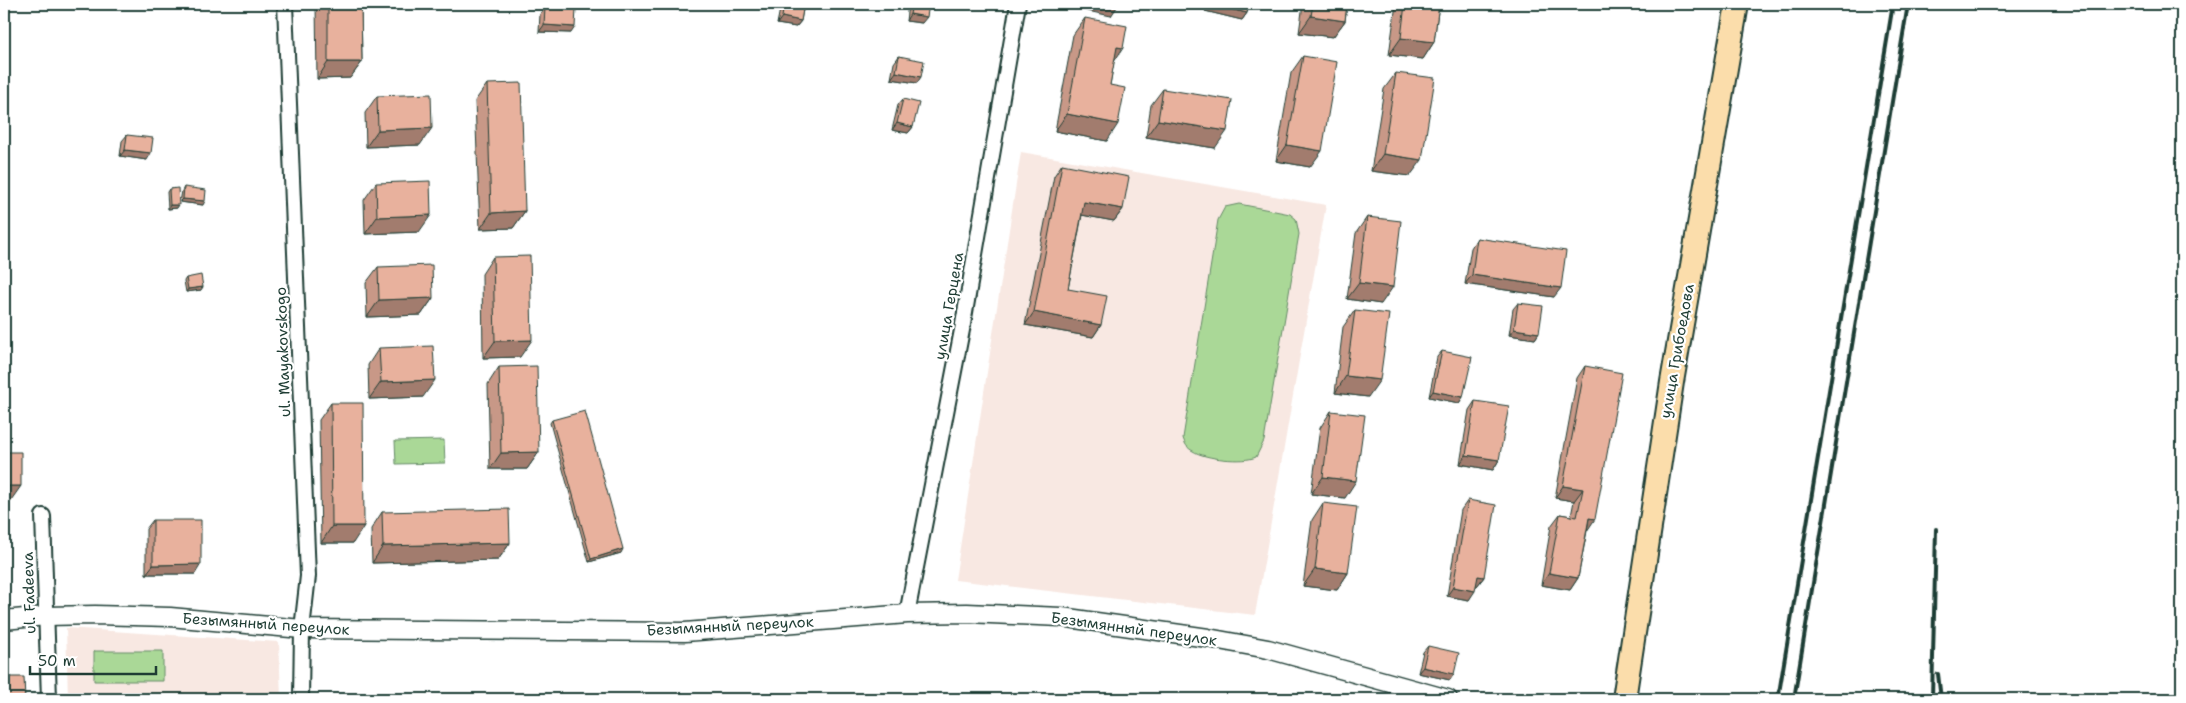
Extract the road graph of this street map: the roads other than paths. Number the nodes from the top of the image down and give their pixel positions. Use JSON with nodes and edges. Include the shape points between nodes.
{"nodes":[{"id":1,"x":285,"y":4,"type":"edge"},
{"id":2,"x":1018,"y":4,"type":"edge"},
{"id":3,"x":1737,"y":4,"type":"edge"},
{"id":4,"x":43,"y":516,"type":"dead end"},
{"id":5,"x":907,"y":614,"type":"junction"},
{"id":6,"x":46,"y":616,"type":"junction"},
{"id":7,"x":4,"y":620,"type":"edge"},
{"id":8,"x":302,"y":629,"type":"junction"},
{"id":9,"x":49,"y":699,"type":"edge"},
{"id":10,"x":301,"y":699,"type":"edge"},
{"id":11,"x":1448,"y":699,"type":"edge"},
{"id":12,"x":1624,"y":699,"type":"edge"}],
"edges":[{"from":1,"to":8,"type":"street","name":"ul. Mayakovskogo","via":[[308,576]]},
{"from":2,"to":5,"type":"street","name":"улица Герцена","via":[[962,330]]},
{"from":3,"to":12,"type":"main road","name":"улица Грибоедова","via":[[1672,382]]},
{"from":4,"to":6,"type":"street","name":"ul. Fadeeva"},
{"from":5,"to":8,"type":"street","name":"Безымянный переулок","via":[[685,632]]},
{"from":5,"to":11,"type":"street","name":"Безымянный переулок","via":[[1061,617],[1208,638],[1268,649]]},
{"from":6,"to":7,"type":"street","name":"Безымянный переулок"},
{"from":6,"to":8,"type":"street","name":"Безымянный переулок","via":[[170,618]]},
{"from":6,"to":9,"type":"street","name":"ul. Fadeeva"},
{"from":8,"to":10,"type":"street","name":"ul. Mayakovskogo"}]}
